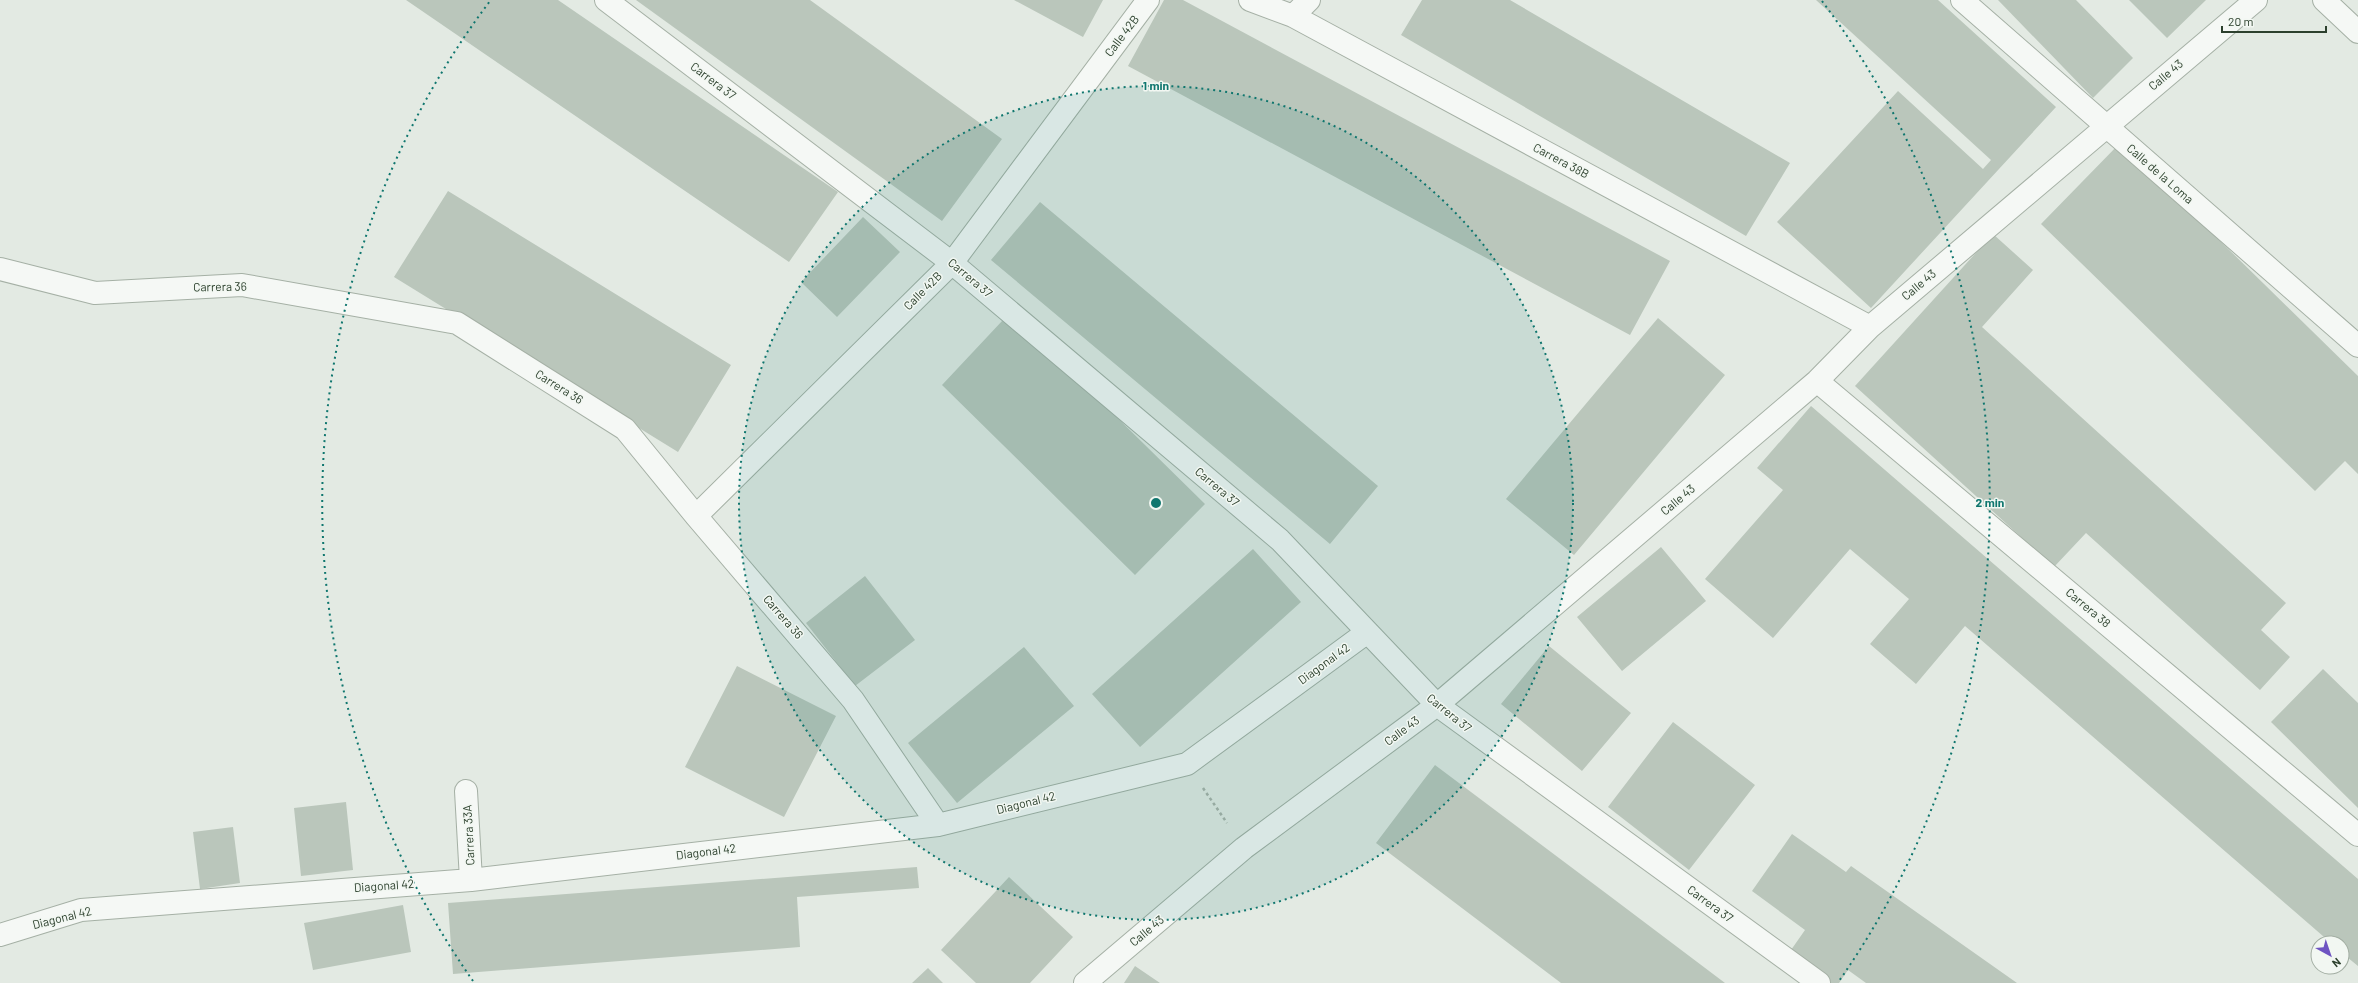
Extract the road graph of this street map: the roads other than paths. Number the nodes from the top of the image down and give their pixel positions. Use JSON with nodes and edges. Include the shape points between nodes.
{"nodes":[{"id":1,"x":606,"y":0,"type":"edge"},
{"id":2,"x":1148,"y":0,"type":"edge"},
{"id":3,"x":1250,"y":0,"type":"edge"},
{"id":4,"x":1309,"y":0,"type":"edge"},
{"id":5,"x":1962,"y":0,"type":"edge"},
{"id":6,"x":2256,"y":0,"type":"edge"},
{"id":7,"x":2324,"y":0,"type":"edge"},
{"id":8,"x":1293,"y":16,"type":"junction"},
{"id":9,"x":2358,"y":32,"type":"edge"},
{"id":10,"x":2105,"y":126,"type":"junction"},
{"id":11,"x":952,"y":263,"type":"junction"},
{"id":12,"x":0,"y":269,"type":"edge"},
{"id":13,"x":1870,"y":327,"type":"junction"},
{"id":14,"x":2358,"y":346,"type":"edge"},
{"id":15,"x":1817,"y":382,"type":"junction"},
{"id":16,"x":696,"y":516,"type":"junction"},
{"id":17,"x":1366,"y":633,"type":"junction"},
{"id":18,"x":1437,"y":705,"type":"junction"},
{"id":19,"x":466,"y":791,"type":"dead end"},
{"id":20,"x":938,"y":825,"type":"junction"},
{"id":21,"x":2358,"y":835,"type":"edge"},
{"id":22,"x":471,"y":880,"type":"junction"},
{"id":23,"x":0,"y":935,"type":"edge"},
{"id":24,"x":1085,"y":983,"type":"edge"},
{"id":25,"x":1819,"y":983,"type":"edge"}],
"edges":[{"from":1,"to":11,"type":"street","name":"Carrera 37"},
{"from":2,"to":11,"type":"street","name":"Calle 42B"},
{"from":3,"to":8,"type":"street","name":"Carrera 38B"},
{"from":4,"to":8,"type":"street"},
{"from":5,"to":10,"type":"street","name":"Calle de la Loma"},
{"from":6,"to":10,"type":"street","name":"Calle 43"},
{"from":7,"to":9,"type":"street"},
{"from":8,"to":13,"type":"street","name":"Carrera 38B"},
{"from":10,"to":13,"type":"street","name":"Calle 43"},
{"from":10,"to":14,"type":"street","name":"Calle de la Loma"},
{"from":11,"to":16,"type":"street","name":"Calle 42B"},
{"from":11,"to":17,"type":"street","name":"Carrera 37","via":[[1280,540]]},
{"from":12,"to":16,"type":"street","name":"Carrera 36","via":[[95,293],[242,285],[457,323],[625,429]]},
{"from":13,"to":15,"type":"street","name":"Calle 43"},
{"from":15,"to":18,"type":"street","name":"Calle 43"},
{"from":15,"to":21,"type":"street","name":"Carrera 38"},
{"from":16,"to":20,"type":"street","name":"Carrera 36","via":[[853,700]]},
{"from":17,"to":18,"type":"street","name":"Carrera 37"},
{"from":17,"to":20,"type":"street","name":"Diagonal 42","via":[[1188,764]]},
{"from":18,"to":24,"type":"street","name":"Calle 43","via":[[1244,848]]},
{"from":18,"to":25,"type":"street","name":"Carrera 37"},
{"from":19,"to":22,"type":"street","name":"Carrera 33A"},
{"from":20,"to":22,"type":"street","name":"Diagonal 42"},
{"from":22,"to":23,"type":"street","name":"Diagonal 42","via":[[81,910]]}]}
